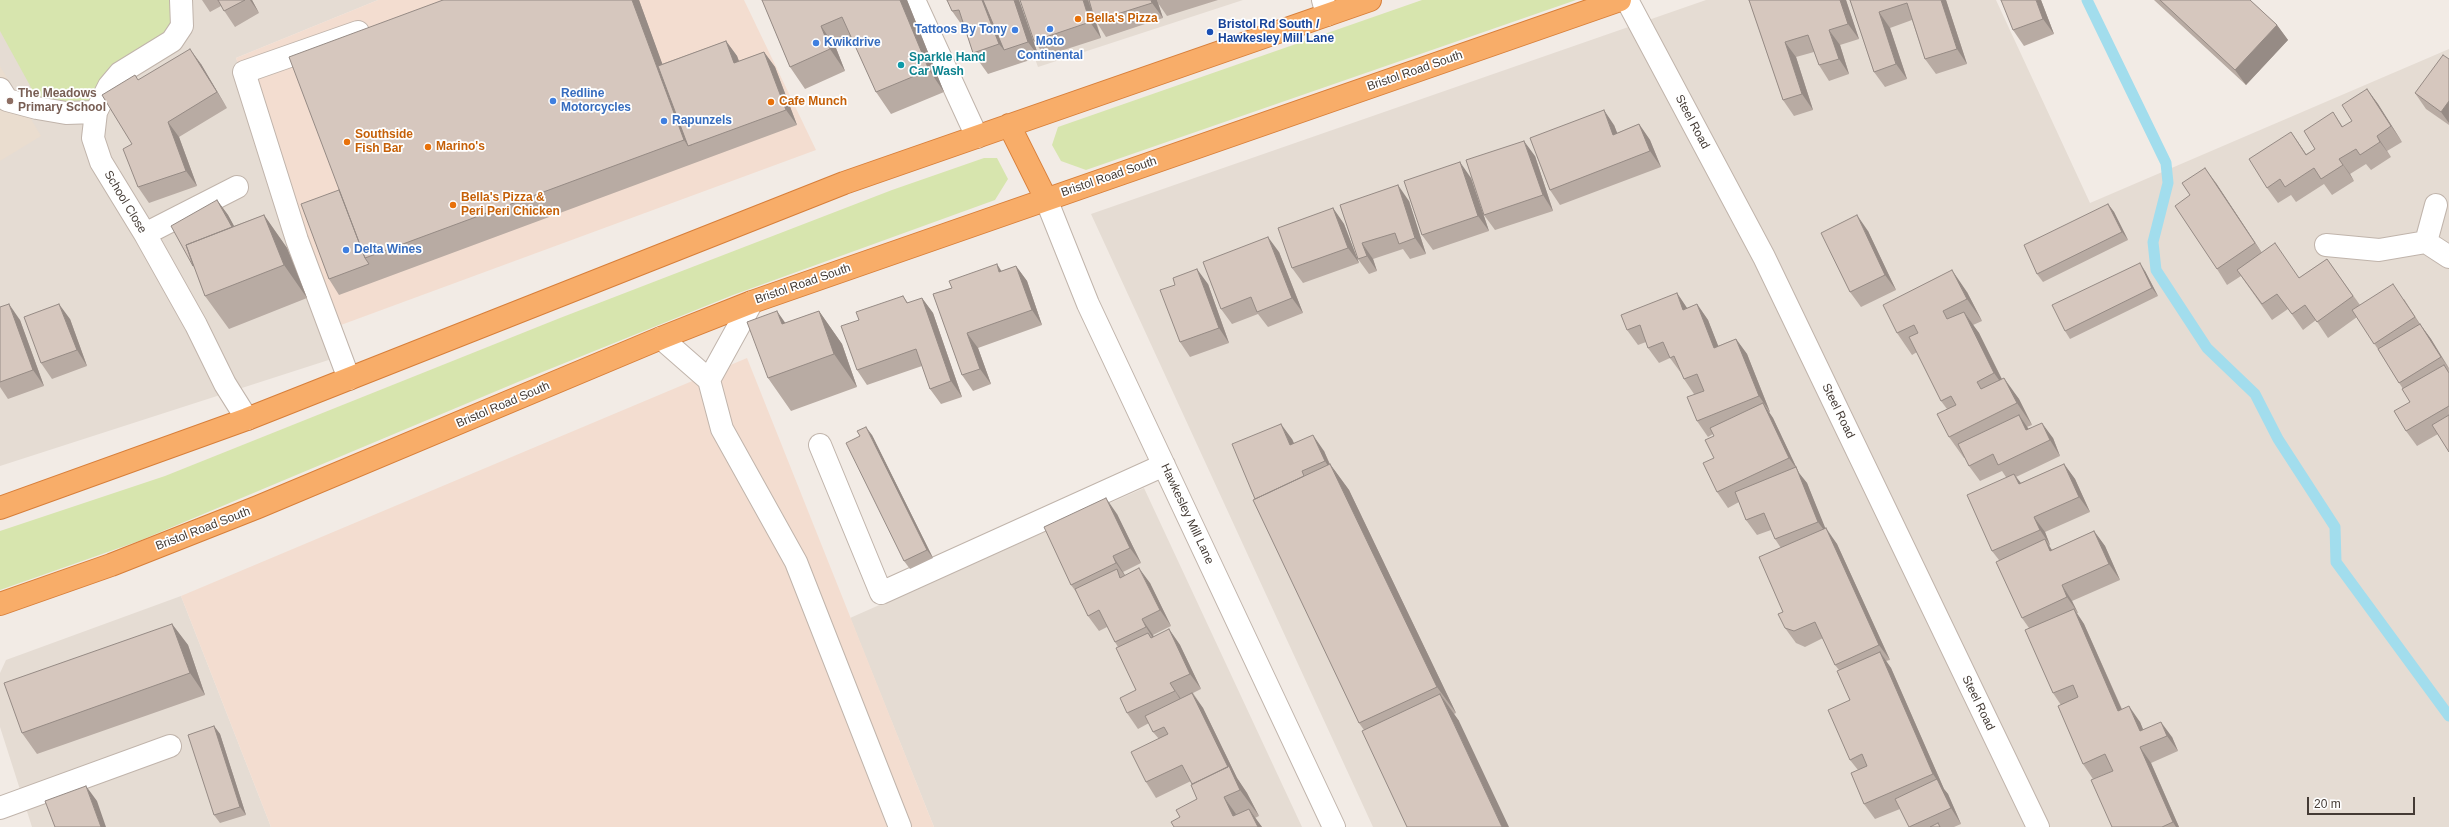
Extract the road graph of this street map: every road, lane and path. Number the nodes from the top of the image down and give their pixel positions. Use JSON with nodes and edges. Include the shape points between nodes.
{"nodes":[{"id":1,"x":181,"y":0,"type":"edge"},
{"id":2,"x":914,"y":0,"type":"edge"},
{"id":3,"x":1370,"y":0,"type":"edge"},
{"id":4,"x":1620,"y":0,"type":"edge"},
{"id":5,"x":1627,"y":0,"type":"edge"},
{"id":6,"x":1325,"y":8,"type":"edge"},
{"id":7,"x":375,"y":26,"type":"edge"},
{"id":8,"x":0,"y":89,"type":"edge"},
{"id":9,"x":96,"y":112,"type":"junction"},
{"id":10,"x":1009,"y":125,"type":"junction"},
{"id":11,"x":977,"y":137,"type":"junction"},
{"id":12,"x":237,"y":187,"type":"dead end"},
{"id":13,"x":1046,"y":199,"type":"junction"},
{"id":14,"x":2436,"y":204,"type":"dead end"},
{"id":15,"x":145,"y":234,"type":"junction"},
{"id":16,"x":2426,"y":242,"type":"junction"},
{"id":17,"x":2326,"y":245,"type":"dead end"},
{"id":18,"x":2449,"y":257,"type":"edge"},
{"id":19,"x":752,"y":302,"type":"junction"},
{"id":20,"x":661,"y":338,"type":"junction"},
{"id":21,"x":349,"y":379,"type":"junction"},
{"id":22,"x":709,"y":380,"type":"junction"},
{"id":23,"x":247,"y":419,"type":"junction"},
{"id":24,"x":820,"y":446,"type":"dead end"},
{"id":25,"x":1164,"y":465,"type":"junction"},
{"id":26,"x":0,"y":508,"type":"edge"},
{"id":27,"x":0,"y":604,"type":"edge"},
{"id":28,"x":170,"y":746,"type":"dead end"},
{"id":29,"x":0,"y":808,"type":"edge"},
{"id":30,"x":900,"y":827,"type":"edge"},
{"id":31,"x":1334,"y":827,"type":"edge"},
{"id":32,"x":2038,"y":827,"type":"edge"}],
"edges":[{"from":1,"to":9,"type":"street","name":"School Close","via":[[182,26],[172,40],[120,73],[109,86]]},
{"from":2,"to":11,"type":"street"},
{"from":3,"to":6,"type":"highway"},
{"from":4,"to":13,"type":"highway","name":"Bristol Road South"},
{"from":5,"to":32,"type":"street","name":"Steel Road","via":[[1764,257]]},
{"from":6,"to":10,"type":"highway"},
{"from":7,"to":21,"type":"street","via":[[244,72],[297,240]]},
{"from":8,"to":9,"type":"street","via":[[7,100],[37,108],[66,113]]},
{"from":9,"to":15,"type":"street","name":"School Close","via":[[93,138],[101,162]]},
{"from":10,"to":11,"type":"highway"},
{"from":10,"to":13,"type":"highway"},
{"from":11,"to":21,"type":"highway","via":[[844,183]]},
{"from":12,"to":15,"type":"street"},
{"from":13,"to":19,"type":"highway","name":"Bristol Road South"},
{"from":13,"to":25,"type":"street","name":"Hawkesley Mill Lane","via":[[1088,304]]},
{"from":14,"to":16,"type":"street"},
{"from":15,"to":23,"type":"street","name":"School Close","via":[[196,325],[224,384]]},
{"from":16,"to":17,"type":"street","via":[[2379,250]]},
{"from":16,"to":18,"type":"street"},
{"from":19,"to":20,"type":"highway","name":"Bristol Road South"},
{"from":19,"to":22,"type":"street"},
{"from":20,"to":22,"type":"street"},
{"from":20,"to":27,"type":"highway","name":"Bristol Road South","via":[[290,495],[111,565]]},
{"from":21,"to":23,"type":"highway"},
{"from":22,"to":30,"type":"street","via":[[722,429],[796,562]]},
{"from":23,"to":26,"type":"highway"},
{"from":24,"to":25,"type":"street","via":[[881,593]]},
{"from":25,"to":31,"type":"street","name":"Hawkesley Mill Lane"},
{"from":28,"to":29,"type":"street"}]}
